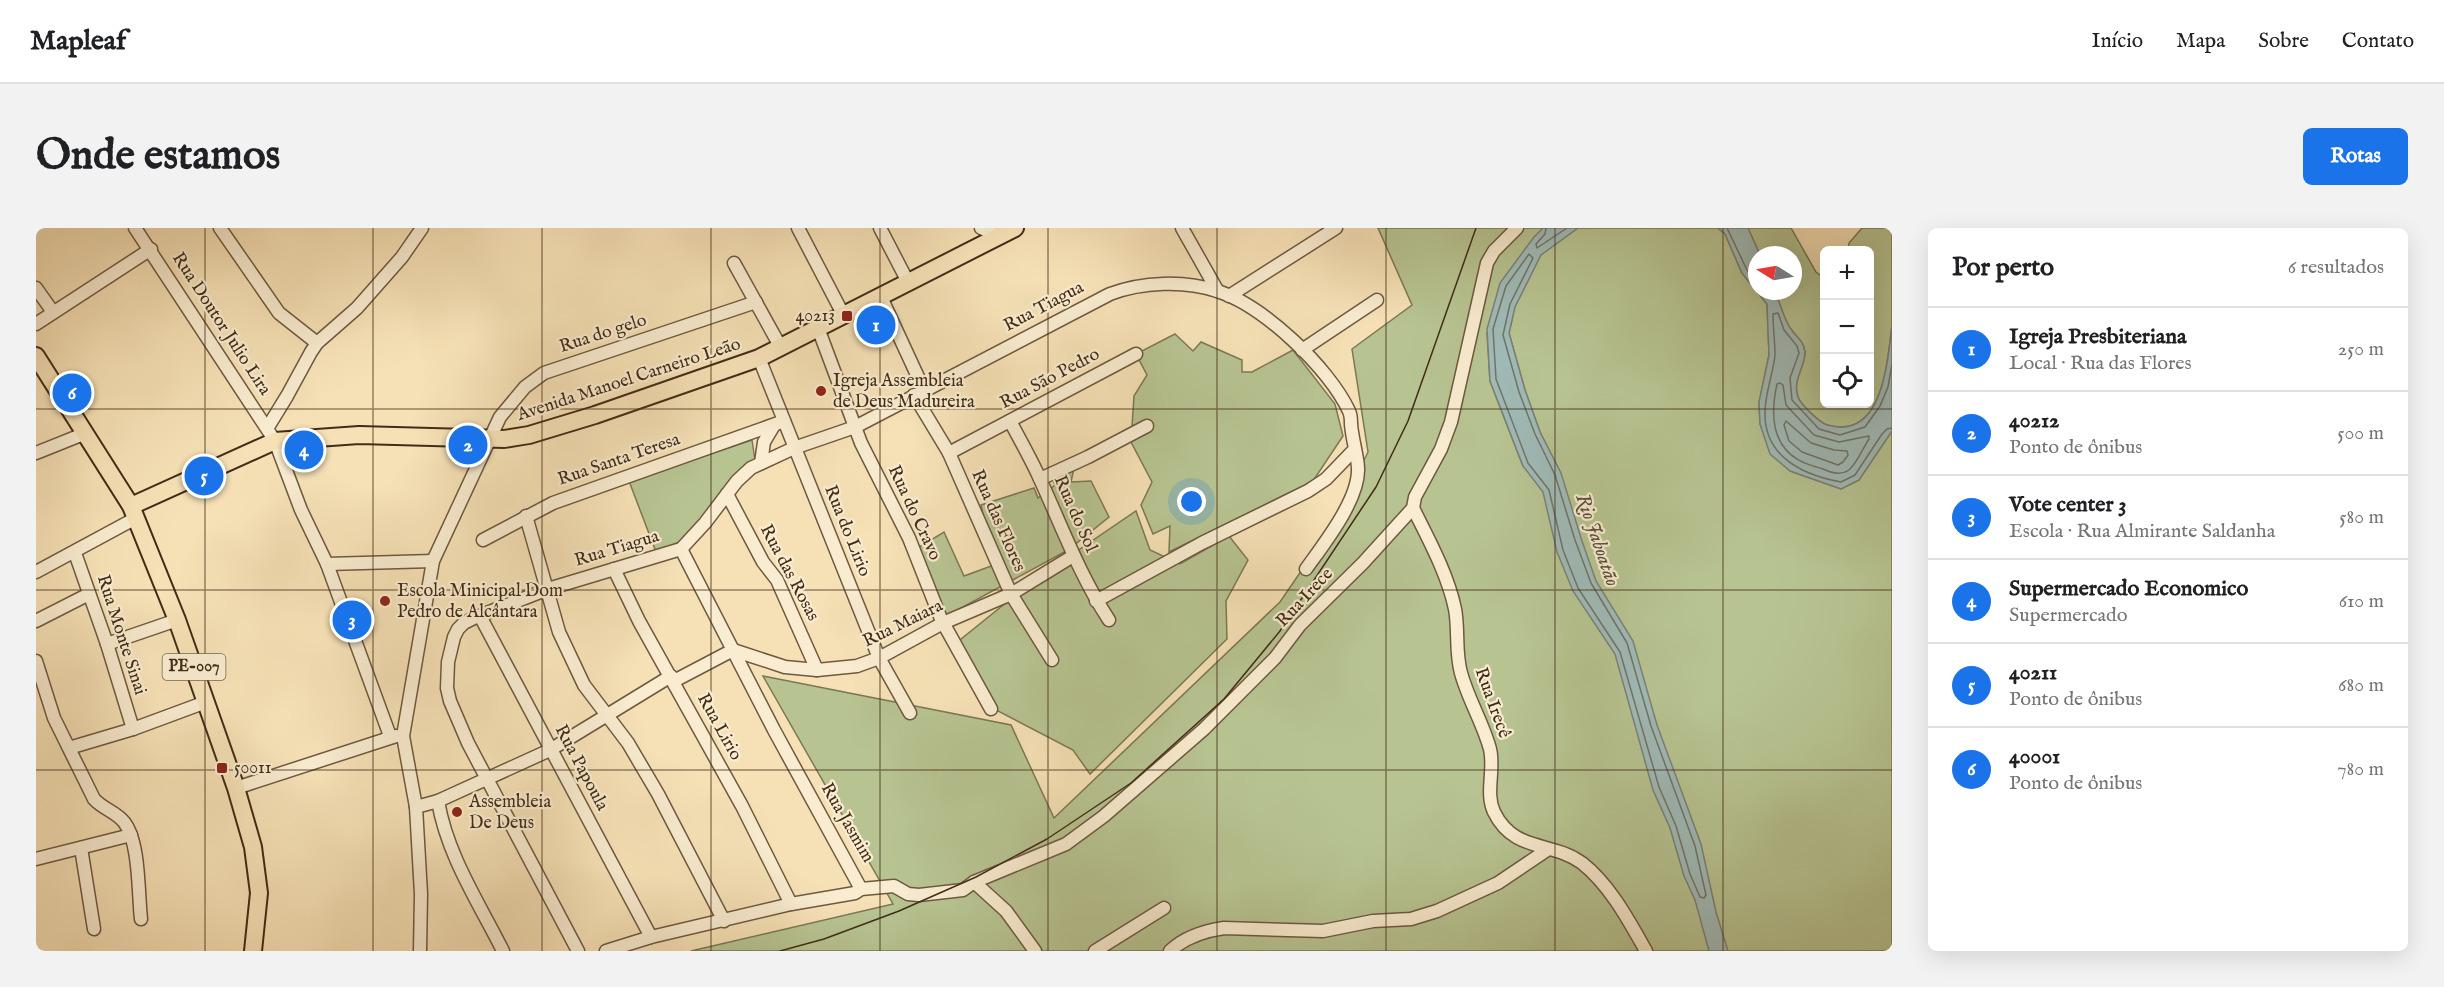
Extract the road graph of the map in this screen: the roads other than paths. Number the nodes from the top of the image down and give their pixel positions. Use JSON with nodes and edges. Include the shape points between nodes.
{"nodes":[{"id":1,"x":135,"y":228,"type":"edge"},
{"id":2,"x":220,"y":228,"type":"edge"},
{"id":3,"x":422,"y":228,"type":"edge"},
{"id":4,"x":798,"y":228,"type":"edge"},
{"id":5,"x":880,"y":228,"type":"edge"},
{"id":6,"x":981,"y":228,"type":"edge"},
{"id":7,"x":1015,"y":228,"type":"edge"},
{"id":8,"x":1182,"y":228,"type":"edge"},
{"id":9,"x":1336,"y":228,"type":"edge"},
{"id":10,"x":1517,"y":228,"type":"edge"},
{"id":11,"x":999,"y":236,"type":"junction"},
{"id":12,"x":151,"y":249,"type":"junction"},
{"id":13,"x":734,"y":263,"type":"dead end"},
{"id":14,"x":908,"y":282,"type":"junction"},
{"id":15,"x":36,"y":288,"type":"edge"},
{"id":16,"x":1216,"y":290,"type":"junction"},
{"id":17,"x":1229,"y":296,"type":"junction"},
{"id":18,"x":881,"y":297,"type":"junction"},
{"id":19,"x":1377,"y":300,"type":"dead end"},
{"id":20,"x":756,"y":302,"type":"junction"},
{"id":21,"x":53,"y":312,"type":"junction"},
{"id":22,"x":844,"y":316,"type":"junction"},
{"id":23,"x":36,"y":324,"type":"edge"},
{"id":24,"x":818,"y":328,"type":"junction"},
{"id":25,"x":318,"y":343,"type":"junction"},
{"id":26,"x":780,"y":346,"type":"junction"},
{"id":27,"x":1302,"y":350,"type":"junction"},
{"id":28,"x":1136,"y":354,"type":"dead end"},
{"id":29,"x":36,"y":356,"type":"edge"},
{"id":30,"x":759,"y":358,"type":"junction"},
{"id":31,"x":919,"y":392,"type":"junction"},
{"id":32,"x":1010,"y":421,"type":"junction"},
{"id":33,"x":778,"y":424,"type":"junction"},
{"id":34,"x":1147,"y":426,"type":"dead end"},
{"id":35,"x":855,"y":427,"type":"junction"},
{"id":36,"x":86,"y":434,"type":"junction"},
{"id":37,"x":272,"y":434,"type":"junction"},
{"id":38,"x":488,"y":440,"type":"junction"},
{"id":39,"x":794,"y":448,"type":"junction"},
{"id":40,"x":1354,"y":450,"type":"junction"},
{"id":41,"x":36,"y":453,"type":"edge"},
{"id":42,"x":948,"y":453,"type":"junction"},
{"id":43,"x":761,"y":463,"type":"junction"},
{"id":44,"x":1040,"y":479,"type":"junction"},
{"id":45,"x":727,"y":494,"type":"junction"},
{"id":46,"x":1413,"y":508,"type":"junction"},
{"id":47,"x":133,"y":512,"type":"junction"},
{"id":48,"x":526,"y":516,"type":"junction"},
{"id":49,"x":483,"y":540,"type":"dead end"},
{"id":50,"x":681,"y":549,"type":"junction"},
{"id":51,"x":75,"y":553,"type":"junction"},
{"id":52,"x":1073,"y":556,"type":"junction"},
{"id":53,"x":433,"y":561,"type":"junction"},
{"id":54,"x":327,"y":564,"type":"junction"},
{"id":55,"x":614,"y":568,"type":"junction"},
{"id":56,"x":1306,"y":569,"type":"dead end"},
{"id":57,"x":36,"y":572,"type":"edge"},
{"id":58,"x":548,"y":589,"type":"junction"},
{"id":59,"x":89,"y":594,"type":"junction"},
{"id":60,"x":1011,"y":594,"type":"junction"},
{"id":61,"x":1096,"y":601,"type":"junction"},
{"id":62,"x":480,"y":616,"type":"junction"},
{"id":63,"x":177,"y":620,"type":"junction"},
{"id":64,"x":1109,"y":620,"type":"dead end"},
{"id":65,"x":36,"y":621,"type":"edge"},
{"id":66,"x":943,"y":623,"type":"junction"},
{"id":67,"x":107,"y":644,"type":"junction"},
{"id":68,"x":733,"y":650,"type":"junction"},
{"id":69,"x":879,"y":658,"type":"junction"},
{"id":70,"x":1052,"y":660,"type":"dead end"},
{"id":71,"x":36,"y":661,"type":"edge"},
{"id":72,"x":817,"y":670,"type":"junction"},
{"id":73,"x":673,"y":679,"type":"junction"},
{"id":74,"x":206,"y":702,"type":"junction"},
{"id":75,"x":990,"y":709,"type":"dead end"},
{"id":76,"x":910,"y":713,"type":"dead end"},
{"id":77,"x":608,"y":716,"type":"junction"},
{"id":78,"x":133,"y":729,"type":"junction"},
{"id":79,"x":397,"y":736,"type":"junction"},
{"id":80,"x":69,"y":748,"type":"junction"},
{"id":81,"x":550,"y":750,"type":"junction"},
{"id":82,"x":488,"y":777,"type":"junction"},
{"id":83,"x":236,"y":788,"type":"junction"},
{"id":84,"x":438,"y":801,"type":"junction"},
{"id":85,"x":416,"y":807,"type":"junction"},
{"id":86,"x":131,"y":835,"type":"junction"},
{"id":87,"x":81,"y":848,"type":"junction"},
{"id":88,"x":1547,"y":850,"type":"junction"},
{"id":89,"x":36,"y":860,"type":"edge"},
{"id":90,"x":974,"y":882,"type":"junction"},
{"id":91,"x":861,"y":889,"type":"junction"},
{"id":92,"x":791,"y":904,"type":"junction"},
{"id":93,"x":1164,"y":908,"type":"dead end"},
{"id":94,"x":141,"y":920,"type":"dead end"},
{"id":95,"x":724,"y":921,"type":"junction"},
{"id":96,"x":94,"y":929,"type":"dead end"},
{"id":97,"x":651,"y":937,"type":"junction"},
{"id":98,"x":253,"y":951,"type":"edge"},
{"id":99,"x":420,"y":951,"type":"edge"},
{"id":100,"x":503,"y":951,"type":"edge"},
{"id":101,"x":578,"y":951,"type":"edge"},
{"id":102,"x":606,"y":951,"type":"edge"},
{"id":103,"x":1035,"y":951,"type":"edge"},
{"id":104,"x":1095,"y":951,"type":"edge"},
{"id":105,"x":1170,"y":951,"type":"edge"},
{"id":106,"x":1646,"y":951,"type":"edge"}],
"edges":[{"from":1,"to":12,"type":"street","name":"Rua Doutor Julio Lira"},
{"from":2,"to":25,"type":"street","via":[[279,313]]},
{"from":3,"to":25,"type":"street","via":[[357,308]]},
{"from":4,"to":22,"type":"street"},
{"from":5,"to":14,"type":"street"},
{"from":6,"to":11,"type":"street"},
{"from":7,"to":11,"type":"main road","name":"Avenida Manoel Carneiro Leão"},
{"from":8,"to":16,"type":"street"},
{"from":9,"to":17,"type":"street"},
{"from":10,"to":46,"type":"street","name":"Rua Irece","via":[[1487,263],[1451,422]]},
{"from":11,"to":14,"type":"main road","name":"Avenida Manoel Carneiro Leão"},
{"from":12,"to":21,"type":"street"},
{"from":12,"to":37,"type":"street","name":"Rua Doutor Julio Lira"},
{"from":13,"to":20,"type":"street"},
{"from":14,"to":18,"type":"main road","name":"Avenida Manoel Carneiro Leão"},
{"from":15,"to":21,"type":"street"},
{"from":16,"to":17,"type":"street","name":"Rua Tiagua"},
{"from":16,"to":31,"type":"street","name":"Rua Tiagua","via":[[1161,285],[1121,290]]},
{"from":17,"to":27,"type":"street","name":"Rua Tiagua","via":[[1280,328]]},
{"from":18,"to":22,"type":"main road","name":"Avenida Manoel Carneiro Leão"},
{"from":18,"to":31,"type":"street","name":"Rua das Flores"},
{"from":19,"to":27,"type":"street"},
{"from":20,"to":26,"type":"street"},
{"from":20,"to":38,"type":"street","name":"Rua do gelo","via":[[544,373],[513,399]]},
{"from":21,"to":23,"type":"street"},
{"from":22,"to":24,"type":"main road","name":"Avenida Manoel Carneiro Leão"},
{"from":24,"to":26,"type":"main road","name":"Avenida Manoel Carneiro Leão"},
{"from":24,"to":35,"type":"street","name":"Rua do Cravo"},
{"from":25,"to":37,"type":"street"},
{"from":26,"to":30,"type":"main road","name":"Avenida Manoel Carneiro Leão"},
{"from":27,"to":40,"type":"street","name":"Rua Tiagua","via":[[1339,394],[1350,414]]},
{"from":28,"to":32,"type":"street","name":"Rua São Pedro"},
{"from":29,"to":36,"type":"main road","number":"PE-007"},
{"from":30,"to":33,"type":"street","name":"Rua do Lirio"},
{"from":30,"to":38,"type":"main road","name":"Avenida Manoel Carneiro Leão","via":[[537,433]]},
{"from":31,"to":35,"type":"street","name":"Rua Tiagua"},
{"from":31,"to":42,"type":"street","name":"Rua das Flores"},
{"from":32,"to":42,"type":"street","name":"Rua São Pedro"},
{"from":32,"to":44,"type":"street","name":"Rua do Sol"},
{"from":33,"to":39,"type":"street","name":"Rua do Lirio"},
{"from":33,"to":43,"type":"street","via":[[764,442]]},
{"from":33,"to":48,"type":"street","name":"Rua Santa Teresa","via":[[636,472]]},
{"from":34,"to":44,"type":"street"},
{"from":35,"to":39,"type":"street","name":"Rua Tiagua"},
{"from":35,"to":66,"type":"street","name":"Rua do Cravo","via":[[909,538]]},
{"from":36,"to":41,"type":"street"},
{"from":36,"to":47,"type":"main road","number":"PE-007"},
{"from":37,"to":38,"type":"main road","name":"Avenida Manoel Carneiro Leão"},
{"from":37,"to":47,"type":"main road","name":"Avenida Manoel Carneiro Leão"},
{"from":37,"to":54,"type":"street","name":"Rua Doutor Julio Lira"},
{"from":38,"to":53,"type":"street","name":"Rua do gelo"},
{"from":39,"to":43,"type":"street","name":"Rua Tiagua"},
{"from":39,"to":69,"type":"street","name":"Rua do Lirio"},
{"from":40,"to":56,"type":"street","name":"Rua Tiagua","via":[[1356,484],[1335,528]]},
{"from":40,"to":61,"type":"street","via":[[1326,479],[1308,491]]},
{"from":42,"to":60,"type":"street","name":"Rua das Flores"},
{"from":43,"to":45,"type":"street","name":"Rua Tiagua","via":[[742,476]]},
{"from":44,"to":52,"type":"street","name":"Rua do Sol"},
{"from":45,"to":50,"type":"street","name":"Rua Tiagua"},
{"from":45,"to":72,"type":"street","name":"Rua das Rosas","via":[[763,562],[777,580]]},
{"from":46,"to":88,"type":"street","name":"Rua Irecê","via":[[1452,597],[1461,673],[1490,748],[1493,810],[1510,833]]},
{"from":46,"to":90,"type":"street","name":"Rua Irece","via":[[1204,729],[1104,816],[1066,844]]},
{"from":47,"to":51,"type":"street"},
{"from":47,"to":63,"type":"main road","number":"PE-007"},
{"from":48,"to":49,"type":"street","name":"Rua Santa Teresa"},
{"from":48,"to":58,"type":"street"},
{"from":50,"to":55,"type":"street","name":"Rua Tiagua"},
{"from":50,"to":68,"type":"street","name":"Rua Jasmim"},
{"from":51,"to":57,"type":"street"},
{"from":51,"to":59,"type":"street","name":"Rua Monte Sinai"},
{"from":52,"to":60,"type":"street","name":"Rua Maiara"},
{"from":52,"to":61,"type":"street","name":"Rua do Sol"},
{"from":53,"to":54,"type":"street"},
{"from":53,"to":79,"type":"street","name":"Rua do gelo"},
{"from":54,"to":79,"type":"street","name":"Rua Doutor Julio Lira"},
{"from":55,"to":58,"type":"street","name":"Rua Tiagua"},
{"from":55,"to":73,"type":"street","name":"Rua Lirio"},
{"from":58,"to":62,"type":"street","name":"Rua Tiagua"},
{"from":58,"to":77,"type":"street","via":[[559,632],[584,685]]},
{"from":59,"to":65,"type":"street"},
{"from":59,"to":67,"type":"street","name":"Rua Monte Sinai"},
{"from":60,"to":66,"type":"street","name":"Rua Maiara"},
{"from":60,"to":70,"type":"street","name":"Rua das Flores"},
{"from":61,"to":64,"type":"street","name":"Rua do Sol"},
{"from":62,"to":81,"type":"street","name":"Rua Papoula"},
{"from":62,"to":82,"type":"street","name":"Rua Tiagua","via":[[464,623],[454,637],[447,688],[464,734]]},
{"from":63,"to":67,"type":"street"},
{"from":63,"to":74,"type":"main road","number":"PE-007"},
{"from":66,"to":69,"type":"street","name":"Rua Maiara"},
{"from":66,"to":75,"type":"street","name":"Rua do Cravo"},
{"from":67,"to":78,"type":"street","name":"Rua Monte Sinai"},
{"from":68,"to":72,"type":"street","name":"Rua Maiara","via":[[786,667]]},
{"from":68,"to":73,"type":"street"},
{"from":68,"to":91,"type":"street","name":"Rua Jasmim"},
{"from":69,"to":72,"type":"street","name":"Rua Maiara","via":[[850,668]]},
{"from":69,"to":76,"type":"street","name":"Rua do Lirio"},
{"from":71,"to":80,"type":"street","via":[[54,718]]},
{"from":73,"to":77,"type":"street"},
{"from":73,"to":92,"type":"street","name":"Rua Lirio"},
{"from":74,"to":78,"type":"street"},
{"from":74,"to":83,"type":"main road","number":"PE-007"},
{"from":77,"to":81,"type":"street"},
{"from":77,"to":95,"type":"street","via":[[658,794]]},
{"from":78,"to":80,"type":"street"},
{"from":79,"to":83,"type":"street"},
{"from":79,"to":85,"type":"street"},
{"from":80,"to":86,"type":"street","via":[[94,799],[118,816]]},
{"from":81,"to":82,"type":"street"},
{"from":81,"to":97,"type":"street","name":"Rua Papoula"},
{"from":82,"to":84,"type":"street"},
{"from":82,"to":101,"type":"street","name":"Rua Tiagua"},
{"from":83,"to":98,"type":"main road","number":"PE-007","via":[[258,878]]},
{"from":84,"to":85,"type":"street"},
{"from":84,"to":100,"type":"street","via":[[455,858]]},
{"from":85,"to":99,"type":"street"},
{"from":86,"to":87,"type":"street"},
{"from":86,"to":94,"type":"street"},
{"from":87,"to":89,"type":"street"},
{"from":87,"to":96,"type":"street"},
{"from":88,"to":105,"type":"street","via":[[1498,883],[1411,919],[1373,921],[1323,931],[1208,930],[1180,942]]},
{"from":88,"to":106,"type":"street","name":"Rua Irecê","via":[[1571,856],[1594,876],[1627,918]]},
{"from":90,"to":91,"type":"street","name":"Rua Irece","via":[[963,890],[919,895],[894,886]]},
{"from":90,"to":103,"type":"street","via":[[1006,911]]},
{"from":91,"to":92,"type":"street","name":"Rua Jasmim","via":[[855,894]]},
{"from":92,"to":95,"type":"street","name":"Rua Jasmim"},
{"from":93,"to":104,"type":"street"},
{"from":95,"to":97,"type":"street","name":"Rua Jasmim"},
{"from":97,"to":102,"type":"street","name":"Rua Jasmim"}]}
